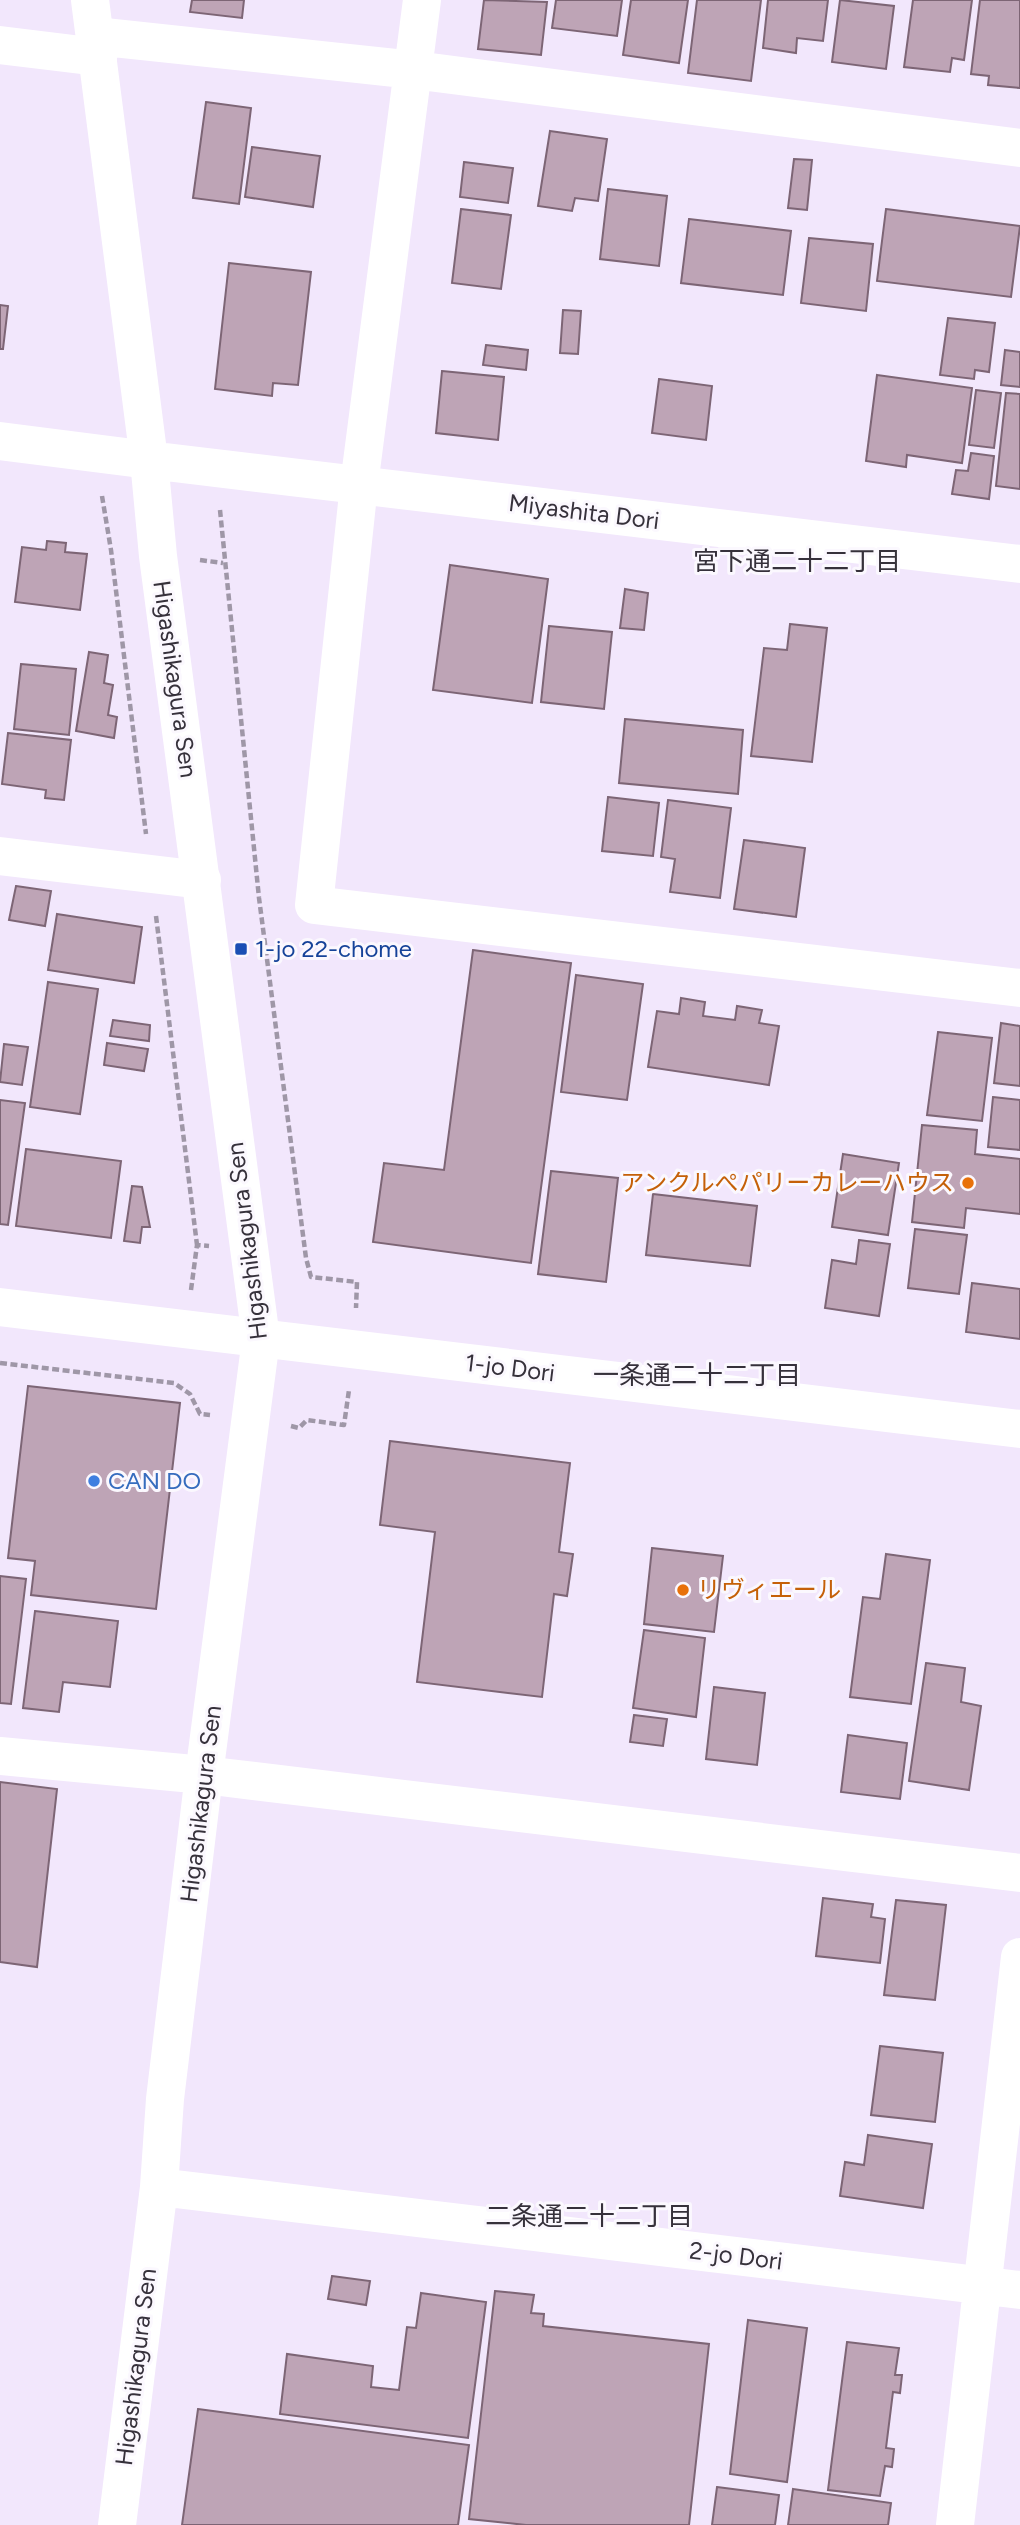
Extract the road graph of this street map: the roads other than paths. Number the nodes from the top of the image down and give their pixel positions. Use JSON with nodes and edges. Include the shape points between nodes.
{"nodes":[{"id":1,"x":422,"y":0,"type":"edge"},
{"id":2,"x":95,"y":31,"type":"edge"},
{"id":3,"x":0,"y":45,"type":"edge"},
{"id":4,"x":414,"y":70,"type":"junction"},
{"id":5,"x":1020,"y":148,"type":"edge"},
{"id":6,"x":0,"y":441,"type":"edge"},
{"id":7,"x":149,"y":460,"type":"junction"},
{"id":8,"x":359,"y":485,"type":"junction"},
{"id":9,"x":1020,"y":564,"type":"edge"},
{"id":10,"x":0,"y":856,"type":"edge"},
{"id":11,"x":202,"y":880,"type":"junction"},
{"id":12,"x":1020,"y":988,"type":"edge"},
{"id":13,"x":0,"y":1307,"type":"edge"},
{"id":14,"x":261,"y":1339,"type":"junction"},
{"id":15,"x":1020,"y":1429,"type":"edge"},
{"id":16,"x":0,"y":1756,"type":"edge"},
{"id":17,"x":204,"y":1775,"type":"junction"},
{"id":18,"x":1020,"y":1873,"type":"edge"},
{"id":19,"x":1020,"y":1957,"type":"edge"},
{"id":20,"x":159,"y":2187,"type":"junction"},
{"id":21,"x":1002,"y":2288,"type":"edge"},
{"id":22,"x":117,"y":2525,"type":"edge"},
{"id":23,"x":955,"y":2525,"type":"edge"}],
"edges":[{"from":1,"to":4,"type":"street"},
{"from":2,"to":3,"type":"street"},
{"from":2,"to":4,"type":"street"},
{"from":2,"to":7,"type":"street","name":"Higashikagura Sen"},
{"from":4,"to":5,"type":"street"},
{"from":4,"to":8,"type":"street"},
{"from":6,"to":7,"type":"street","name":"Miyashita Dori"},
{"from":7,"to":8,"type":"street","name":"Miyashita Dori"},
{"from":7,"to":11,"type":"street","name":"Higashikagura Sen"},
{"from":8,"to":9,"type":"street","name":"Miyashita Dori"},
{"from":8,"to":12,"type":"street","via":[[314,905]]},
{"from":10,"to":11,"type":"street"},
{"from":11,"to":14,"type":"street","name":"Higashikagura Sen"},
{"from":13,"to":14,"type":"street","name":"1-jo Dori"},
{"from":14,"to":15,"type":"street","name":"1-jo Dori"},
{"from":14,"to":17,"type":"street","name":"Higashikagura Sen"},
{"from":16,"to":17,"type":"street"},
{"from":17,"to":18,"type":"street"},
{"from":17,"to":20,"type":"street","name":"Higashikagura Sen","via":[[165,2099]]},
{"from":19,"to":21,"type":"street"},
{"from":20,"to":21,"type":"street","name":"2-jo Dori"},
{"from":20,"to":22,"type":"street","name":"Higashikagura Sen"},
{"from":21,"to":23,"type":"street"}]}
